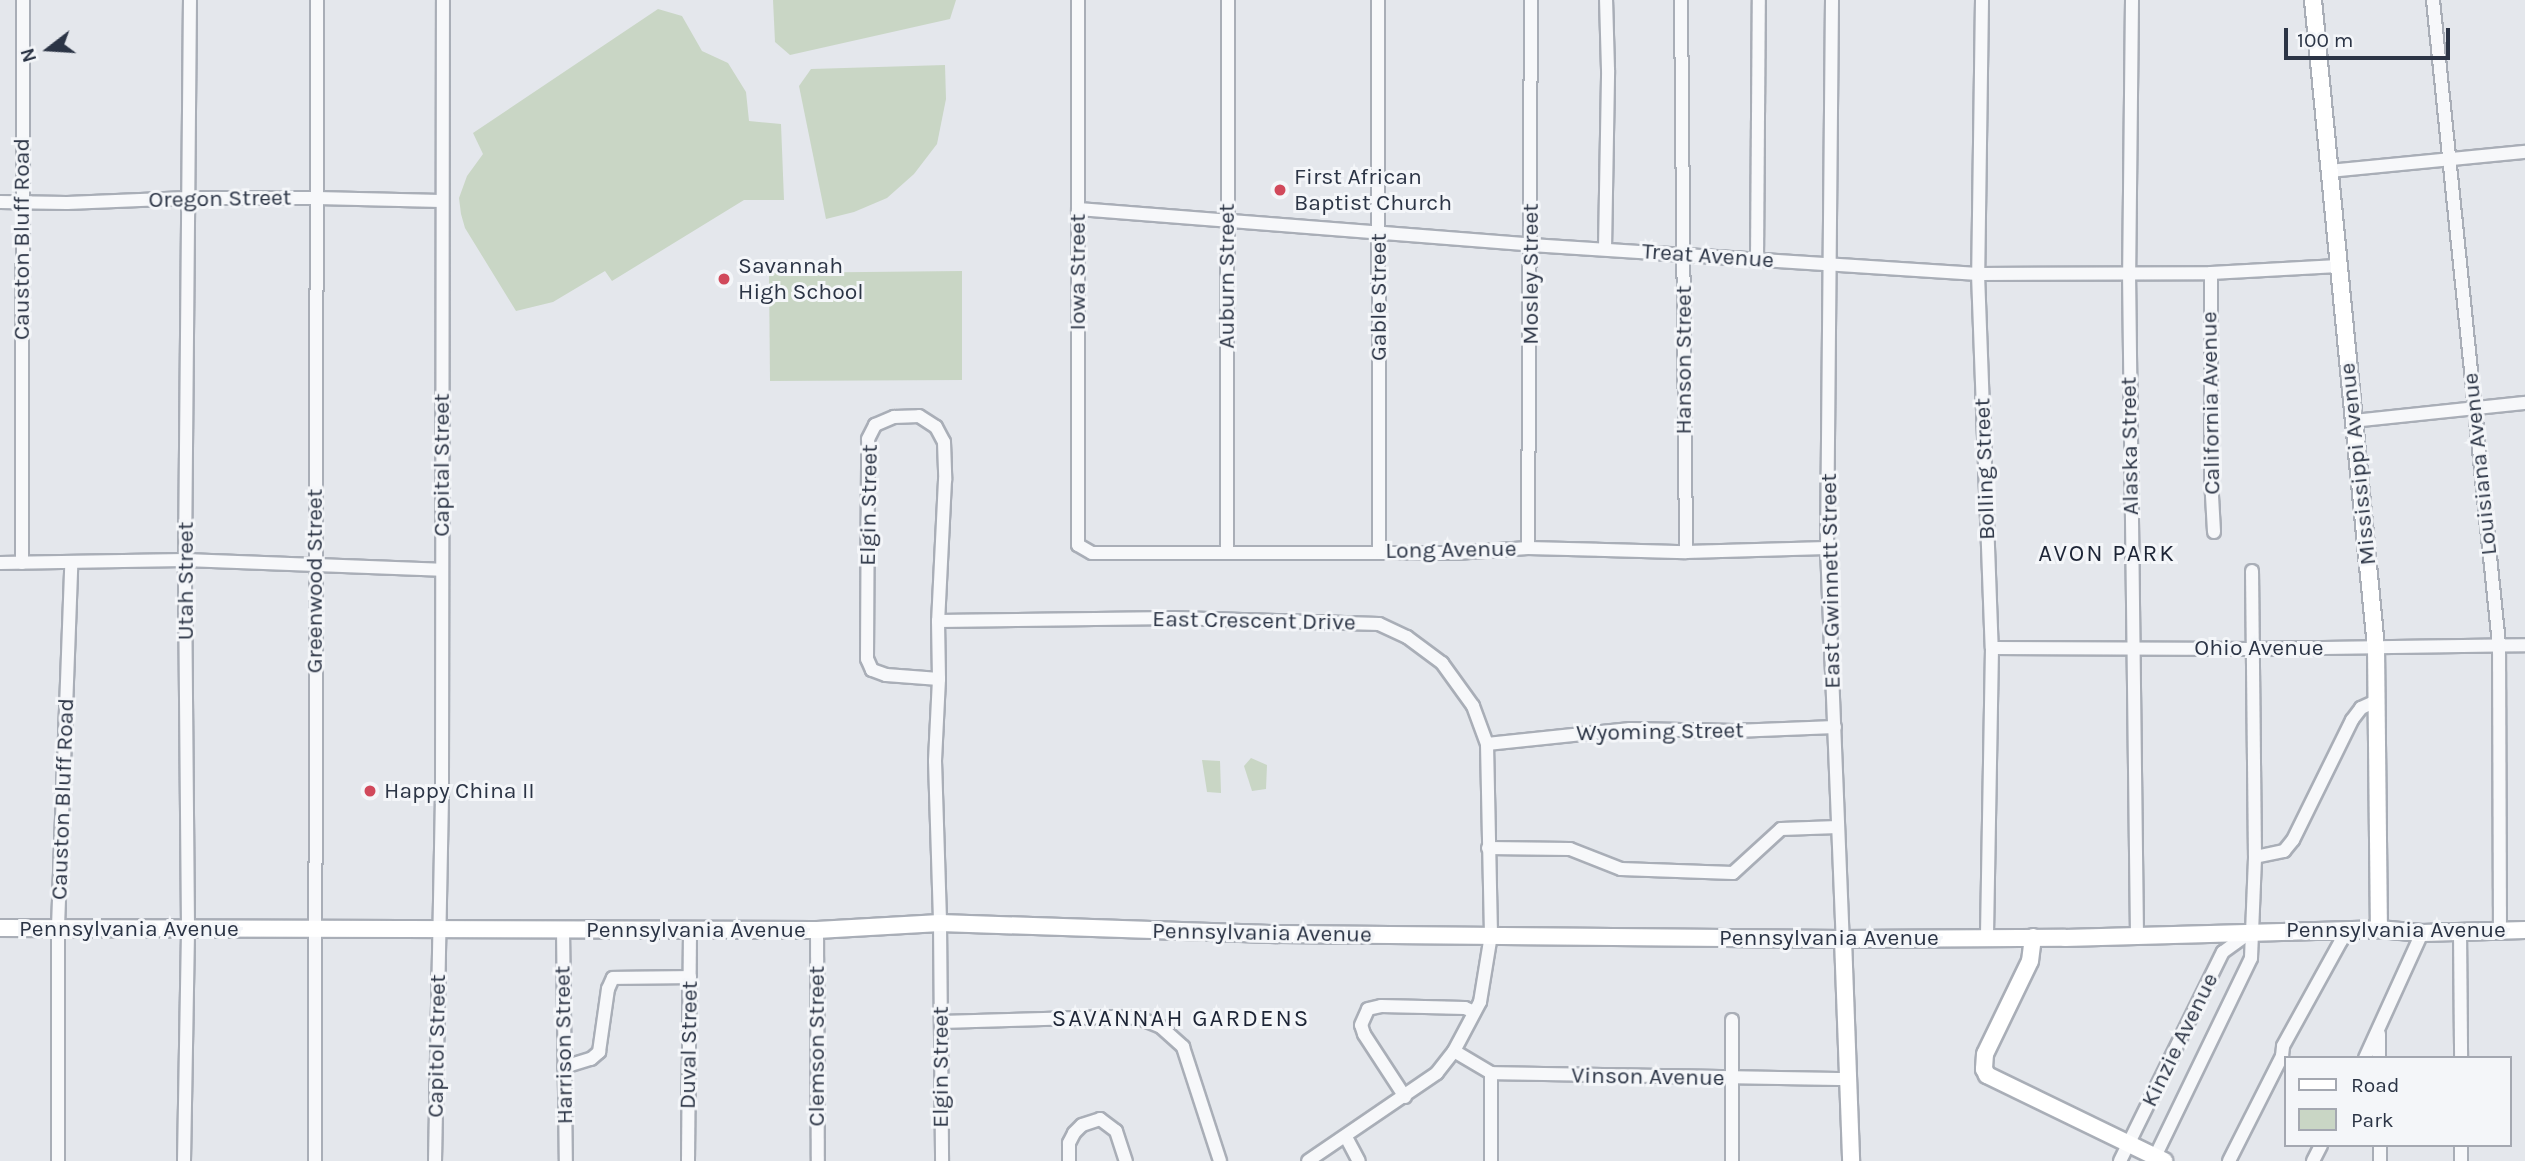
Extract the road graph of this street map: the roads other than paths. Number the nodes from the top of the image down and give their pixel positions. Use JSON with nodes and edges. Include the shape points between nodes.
{"nodes":[{"id":1,"x":23,"y":0,"type":"edge"},
{"id":2,"x":190,"y":0,"type":"edge"},
{"id":3,"x":317,"y":0,"type":"edge"},
{"id":4,"x":443,"y":0,"type":"edge"},
{"id":5,"x":1078,"y":0,"type":"edge"},
{"id":6,"x":1228,"y":0,"type":"edge"},
{"id":7,"x":1378,"y":0,"type":"edge"},
{"id":8,"x":1531,"y":0,"type":"edge"},
{"id":9,"x":1606,"y":0,"type":"edge"},
{"id":10,"x":1681,"y":0,"type":"edge"},
{"id":11,"x":1759,"y":0,"type":"edge"},
{"id":12,"x":1832,"y":0,"type":"edge"},
{"id":13,"x":1982,"y":0,"type":"edge"},
{"id":14,"x":2132,"y":0,"type":"edge"},
{"id":15,"x":2313,"y":0,"type":"edge"},
{"id":16,"x":2433,"y":0,"type":"edge"},
{"id":17,"x":2525,"y":152,"type":"edge"},
{"id":18,"x":2450,"y":160,"type":"junction"},
{"id":19,"x":2330,"y":171,"type":"junction"},
{"id":20,"x":189,"y":198,"type":"junction"},
{"id":21,"x":317,"y":198,"type":"junction"},
{"id":22,"x":441,"y":201,"type":"junction"},
{"id":23,"x":0,"y":202,"type":"edge"},
{"id":24,"x":24,"y":204,"type":"junction"},
{"id":25,"x":1078,"y":209,"type":"junction"},
{"id":26,"x":1228,"y":220,"type":"junction"},
{"id":27,"x":1380,"y":232,"type":"junction"},
{"id":28,"x":1531,"y":244,"type":"junction"},
{"id":29,"x":1605,"y":249,"type":"junction"},
{"id":30,"x":1684,"y":255,"type":"junction"},
{"id":31,"x":1757,"y":260,"type":"junction"},
{"id":32,"x":1832,"y":264,"type":"junction"},
{"id":33,"x":2338,"y":266,"type":"junction"},
{"id":34,"x":2129,"y":271,"type":"junction"},
{"id":35,"x":2211,"y":273,"type":"junction"},
{"id":36,"x":1978,"y":274,"type":"junction"},
{"id":37,"x":2525,"y":403,"type":"edge"},
{"id":38,"x":2474,"y":409,"type":"junction"},
{"id":39,"x":2353,"y":421,"type":"junction"},
{"id":40,"x":2214,"y":532,"type":"dead end"},
{"id":41,"x":1078,"y":545,"type":"joint"},
{"id":42,"x":1528,"y":548,"type":"junction"},
{"id":43,"x":1828,"y":548,"type":"junction"},
{"id":44,"x":1227,"y":551,"type":"junction"},
{"id":45,"x":1379,"y":551,"type":"junction"},
{"id":46,"x":1686,"y":552,"type":"junction"},
{"id":47,"x":185,"y":560,"type":"junction"},
{"id":48,"x":0,"y":563,"type":"edge"},
{"id":49,"x":22,"y":563,"type":"junction"},
{"id":50,"x":71,"y":564,"type":"junction"},
{"id":51,"x":315,"y":564,"type":"junction"},
{"id":52,"x":442,"y":570,"type":"junction"},
{"id":53,"x":2252,"y":571,"type":"dead end"},
{"id":54,"x":938,"y":621,"type":"junction"},
{"id":55,"x":2498,"y":644,"type":"junction"},
{"id":56,"x":2525,"y":645,"type":"edge"},
{"id":57,"x":2132,"y":647,"type":"junction"},
{"id":58,"x":1993,"y":648,"type":"junction"},
{"id":59,"x":2376,"y":648,"type":"junction"},
{"id":60,"x":2253,"y":649,"type":"junction"},
{"id":61,"x":939,"y":679,"type":"junction"},
{"id":62,"x":2376,"y":701,"type":"junction"},
{"id":63,"x":1835,"y":727,"type":"junction"},
{"id":64,"x":1487,"y":744,"type":"junction"},
{"id":65,"x":1838,"y":827,"type":"junction"},
{"id":66,"x":1488,"y":849,"type":"junction"},
{"id":67,"x":2255,"y":857,"type":"junction"},
{"id":68,"x":940,"y":923,"type":"junction"},
{"id":69,"x":58,"y":927,"type":"junction"},
{"id":70,"x":0,"y":928,"type":"edge"},
{"id":71,"x":188,"y":928,"type":"junction"},
{"id":72,"x":563,"y":929,"type":"junction"},
{"id":73,"x":690,"y":929,"type":"junction"},
{"id":74,"x":2338,"y":929,"type":"junction"},
{"id":75,"x":2379,"y":929,"type":"junction"},
{"id":76,"x":2500,"y":929,"type":"junction"},
{"id":77,"x":440,"y":930,"type":"junction"},
{"id":78,"x":817,"y":930,"type":"junction"},
{"id":79,"x":2525,"y":930,"type":"edge"},
{"id":80,"x":313,"y":931,"type":"junction"},
{"id":81,"x":2252,"y":931,"type":"junction"},
{"id":82,"x":2460,"y":931,"type":"junction"},
{"id":83,"x":2423,"y":933,"type":"junction"},
{"id":84,"x":2137,"y":934,"type":"junction"},
{"id":85,"x":1492,"y":935,"type":"junction"},
{"id":86,"x":1987,"y":937,"type":"junction"},
{"id":87,"x":2033,"y":937,"type":"junction"},
{"id":88,"x":1843,"y":939,"type":"junction"},
{"id":89,"x":690,"y":977,"type":"junction"},
{"id":90,"x":1474,"y":1012,"type":"junction"},
{"id":91,"x":1732,"y":1020,"type":"dead end"},
{"id":92,"x":942,"y":1023,"type":"junction"},
{"id":93,"x":2379,"y":1031,"type":"junction"},
{"id":94,"x":1454,"y":1051,"type":"junction"},
{"id":95,"x":2366,"y":1056,"type":"edge"},
{"id":96,"x":2379,"y":1056,"type":"edge"},
{"id":97,"x":2461,"y":1056,"type":"edge"},
{"id":98,"x":564,"y":1067,"type":"junction"},
{"id":99,"x":1491,"y":1073,"type":"junction"},
{"id":100,"x":1732,"y":1079,"type":"junction"},
{"id":101,"x":1847,"y":1079,"type":"junction"},
{"id":102,"x":1405,"y":1097,"type":"junction"},
{"id":103,"x":1346,"y":1137,"type":"junction"},
{"id":104,"x":2129,"y":1144,"type":"junction"},
{"id":105,"x":2158,"y":1160,"type":"edge"},
{"id":106,"x":58,"y":1161,"type":"edge"},
{"id":107,"x":184,"y":1161,"type":"edge"},
{"id":108,"x":315,"y":1161,"type":"edge"},
{"id":109,"x":435,"y":1161,"type":"edge"},
{"id":110,"x":566,"y":1161,"type":"edge"},
{"id":111,"x":688,"y":1161,"type":"edge"},
{"id":112,"x":818,"y":1161,"type":"edge"},
{"id":113,"x":942,"y":1161,"type":"edge"},
{"id":114,"x":1069,"y":1161,"type":"edge"},
{"id":115,"x":1126,"y":1161,"type":"edge"},
{"id":116,"x":1220,"y":1161,"type":"edge"},
{"id":117,"x":1308,"y":1161,"type":"edge"},
{"id":118,"x":1359,"y":1161,"type":"edge"},
{"id":119,"x":1491,"y":1161,"type":"edge"},
{"id":120,"x":1732,"y":1161,"type":"edge"},
{"id":121,"x":1851,"y":1161,"type":"edge"},
{"id":122,"x":2120,"y":1161,"type":"edge"},
{"id":123,"x":2229,"y":1161,"type":"edge"}],
"edges":[{"from":1,"to":24,"type":"street","name":"Causton Bluff Road"},
{"from":2,"to":20,"type":"street","name":"Utah Street"},
{"from":3,"to":21,"type":"street","name":"Greenwood Street"},
{"from":4,"to":22,"type":"street","name":"Capital Street"},
{"from":5,"to":25,"type":"street","name":"Iowa Street"},
{"from":6,"to":26,"type":"street","name":"Auburn Street"},
{"from":7,"to":27,"type":"street","name":"Gable Street"},
{"from":8,"to":28,"type":"street","name":"Mosley Street"},
{"from":9,"to":29,"type":"street"},
{"from":10,"to":30,"type":"street","name":"Hanson Street"},
{"from":11,"to":31,"type":"street"},
{"from":12,"to":32,"type":"street","name":"East Gwinnett Street"},
{"from":13,"to":36,"type":"street","name":"Bolling Street"},
{"from":14,"to":34,"type":"street","name":"Alaska Street"},
{"from":15,"to":19,"type":"main road","name":"Mississippi Avenue"},
{"from":16,"to":18,"type":"street","name":"Louisiana Avenue"},
{"from":17,"to":18,"type":"street"},
{"from":18,"to":19,"type":"street"},
{"from":18,"to":38,"type":"street","name":"Louisiana Avenue"},
{"from":19,"to":33,"type":"main road","name":"Mississippi Avenue"},
{"from":20,"to":21,"type":"street","name":"Oregon Street"},
{"from":20,"to":24,"type":"street","name":"Oregon Street"},
{"from":20,"to":47,"type":"street","name":"Utah Street"},
{"from":21,"to":22,"type":"street","name":"Oregon Street"},
{"from":21,"to":51,"type":"street","name":"Greenwood Street"},
{"from":22,"to":52,"type":"street","name":"Capital Street"},
{"from":23,"to":24,"type":"street","name":"Oregon Street"},
{"from":24,"to":49,"type":"street","name":"Causton Bluff Road"},
{"from":25,"to":26,"type":"street","name":"Treat Avenue"},
{"from":25,"to":41,"type":"street","name":"Iowa Street"},
{"from":26,"to":27,"type":"street","name":"Treat Avenue"},
{"from":26,"to":44,"type":"street","name":"Auburn Street"},
{"from":27,"to":28,"type":"street","name":"Treat Avenue"},
{"from":27,"to":45,"type":"street","name":"Gable Street"},
{"from":28,"to":29,"type":"street","name":"Treat Avenue"},
{"from":28,"to":42,"type":"street","name":"Mosley Street"},
{"from":29,"to":30,"type":"street","name":"Treat Avenue"},
{"from":30,"to":31,"type":"street","name":"Treat Avenue"},
{"from":30,"to":46,"type":"street","name":"Hanson Street"},
{"from":31,"to":32,"type":"street","name":"Treat Avenue"},
{"from":32,"to":36,"type":"street","name":"Treat Avenue"},
{"from":32,"to":43,"type":"street","name":"East Gwinnett Street"},
{"from":33,"to":35,"type":"street","name":"Treat Avenue"},
{"from":33,"to":39,"type":"main road","name":"Mississippi Avenue"},
{"from":34,"to":35,"type":"street","name":"Treat Avenue"},
{"from":34,"to":36,"type":"street","name":"Treat Avenue"},
{"from":34,"to":57,"type":"street","name":"Alaska Street"},
{"from":35,"to":40,"type":"street","name":"California Avenue"},
{"from":36,"to":58,"type":"street","name":"Bolling Street"},
{"from":37,"to":38,"type":"street"},
{"from":38,"to":39,"type":"street"},
{"from":38,"to":55,"type":"street","name":"Louisiana Avenue"},
{"from":39,"to":59,"type":"main road","name":"Mississippi Avenue"},
{"from":41,"to":44,"type":"street","name":"Long Avenue","via":[[1092,553]]},
{"from":42,"to":45,"type":"street","name":"Long Avenue","via":[[1456,553]]},
{"from":42,"to":46,"type":"street","name":"Long Avenue"},
{"from":43,"to":46,"type":"street","name":"Long Avenue"},
{"from":43,"to":63,"type":"street","name":"East Gwinnett Street"},
{"from":44,"to":45,"type":"street","name":"Long Avenue"},
{"from":47,"to":50,"type":"street"},
{"from":47,"to":51,"type":"street"},
{"from":47,"to":71,"type":"street","name":"Utah Street"},
{"from":48,"to":49,"type":"street"},
{"from":49,"to":50,"type":"street"},
{"from":50,"to":69,"type":"street","name":"Causton Bluff Road"},
{"from":51,"to":52,"type":"street"},
{"from":51,"to":80,"type":"street","name":"Greenwood Street"},
{"from":52,"to":77,"type":"street","name":"Capital Street"},
{"from":53,"to":60,"type":"street"},
{"from":54,"to":61,"type":"street","name":"Elgin Street"},
{"from":54,"to":61,"type":"street","name":"Elgin Street","via":[[944,442],[936,427],[919,416],[894,416],[875,425],[868,439],[867,659],[872,670],[886,676]]},
{"from":54,"to":64,"type":"street","name":"East Crescent Drive","via":[[1174,618],[1379,624],[1407,636],[1441,663],[1473,706]]},
{"from":55,"to":56,"type":"street","name":"Ohio Avenue"},
{"from":55,"to":59,"type":"street","name":"Ohio Avenue"},
{"from":55,"to":76,"type":"street","name":"Louisiana Avenue"},
{"from":57,"to":58,"type":"street","name":"Ohio Avenue"},
{"from":57,"to":60,"type":"street","name":"Ohio Avenue"},
{"from":57,"to":84,"type":"street","name":"Alaska Street"},
{"from":58,"to":86,"type":"street","name":"Bolling Street"},
{"from":59,"to":60,"type":"street","name":"Ohio Avenue"},
{"from":59,"to":62,"type":"main road","name":"Mississippi Avenue"},
{"from":60,"to":67,"type":"street"},
{"from":61,"to":68,"type":"street","name":"Elgin Street","via":[[936,830]]},
{"from":62,"to":67,"type":"street","via":[[2361,708],[2352,720],[2293,840],[2284,851]]},
{"from":62,"to":75,"type":"main road","name":"Mississippi Avenue"},
{"from":63,"to":64,"type":"street","name":"Wyoming Street","via":[[1630,729]]},
{"from":63,"to":65,"type":"street","name":"East Gwinnett Street"},
{"from":64,"to":66,"type":"street","name":"East Crescent Drive"},
{"from":65,"to":66,"type":"street","via":[[1782,829],[1733,873],[1637,872],[1604,865],[1570,849]]},
{"from":65,"to":88,"type":"street","name":"East Gwinnett Street"},
{"from":66,"to":85,"type":"street","name":"East Crescent Drive"},
{"from":67,"to":81,"type":"street","name":"Kinzie Avenue"},
{"from":68,"to":78,"type":"main road","name":"Pennsylvania Avenue"},
{"from":68,"to":85,"type":"main road","name":"Pennsylvania Avenue","via":[[1110,931]]},
{"from":68,"to":92,"type":"street","name":"Elgin Street"},
{"from":69,"to":70,"type":"main road","name":"Pennsylvania Avenue"},
{"from":69,"to":71,"type":"main road","name":"Pennsylvania Avenue"},
{"from":69,"to":106,"type":"street","name":"Causton Bluff Road"},
{"from":71,"to":80,"type":"main road","name":"Pennsylvania Avenue"},
{"from":71,"to":107,"type":"street","name":"Utah Street"},
{"from":72,"to":73,"type":"main road","name":"Pennsylvania Avenue"},
{"from":72,"to":77,"type":"main road","name":"Pennsylvania Avenue"},
{"from":72,"to":98,"type":"street","name":"Harrison Street"},
{"from":73,"to":78,"type":"main road","name":"Pennsylvania Avenue"},
{"from":73,"to":89,"type":"street","name":"Duval Street"},
{"from":74,"to":75,"type":"main road","name":"Pennsylvania Avenue"},
{"from":74,"to":81,"type":"main road","name":"Pennsylvania Avenue"},
{"from":74,"to":123,"type":"street","via":[[2341,941],[2283,1046]]},
{"from":75,"to":83,"type":"main road","name":"Pennsylvania Avenue"},
{"from":76,"to":79,"type":"main road","name":"Pennsylvania Avenue"},
{"from":76,"to":82,"type":"main road","name":"Pennsylvania Avenue"},
{"from":77,"to":80,"type":"main road","name":"Pennsylvania Avenue"},
{"from":77,"to":109,"type":"street","name":"Capitol Street"},
{"from":78,"to":112,"type":"street","name":"Clemson Street"},
{"from":80,"to":108,"type":"street","name":"Greenwood Street"},
{"from":81,"to":84,"type":"main road","name":"Pennsylvania Avenue"},
{"from":81,"to":104,"type":"street","name":"Kinzie Avenue","via":[[2223,952]]},
{"from":81,"to":105,"type":"street","name":"Kinzie Avenue","via":[[2251,958]]},
{"from":82,"to":83,"type":"main road","name":"Pennsylvania Avenue"},
{"from":82,"to":97,"type":"street"},
{"from":83,"to":93,"type":"street"},
{"from":84,"to":87,"type":"main road","name":"Pennsylvania Avenue"},
{"from":85,"to":88,"type":"main road","name":"Pennsylvania Avenue"},
{"from":85,"to":90,"type":"street","name":"East Crescent Drive","via":[[1480,1002]]},
{"from":86,"to":87,"type":"main road","name":"Pennsylvania Avenue"},
{"from":86,"to":88,"type":"main road","name":"Pennsylvania Avenue"},
{"from":87,"to":104,"type":"main road","via":[[2030,961],[1985,1054],[1984,1069],[1993,1079]]},
{"from":88,"to":101,"type":"main road","name":"East Gwinnett Street"},
{"from":89,"to":98,"type":"street","via":[[613,978],[599,1052],[592,1059]]},
{"from":89,"to":111,"type":"street","name":"Duval Street"},
{"from":90,"to":94,"type":"street","name":"East Crescent Drive"},
{"from":90,"to":102,"type":"street","via":[[1453,1007],[1368,1009],[1361,1025],[1364,1034]]},
{"from":91,"to":100,"type":"street"},
{"from":92,"to":113,"type":"street","name":"Elgin Street"},
{"from":92,"to":116,"type":"street","via":[[1112,1017],[1139,1018],[1161,1027],[1184,1047]]},
{"from":93,"to":95,"type":"street"},
{"from":93,"to":96,"type":"street"},
{"from":94,"to":99,"type":"street","name":"Vinson Avenue"},
{"from":94,"to":102,"type":"street","name":"East Crescent Drive","via":[[1437,1073]]},
{"from":98,"to":110,"type":"street","name":"Harrison Street"},
{"from":99,"to":100,"type":"street","name":"Vinson Avenue"},
{"from":99,"to":119,"type":"street"},
{"from":100,"to":101,"type":"street","name":"Vinson Avenue"},
{"from":100,"to":120,"type":"street"},
{"from":101,"to":121,"type":"main road","name":"East Gwinnett Street"},
{"from":102,"to":103,"type":"street","name":"East Crescent Drive"},
{"from":103,"to":117,"type":"street","name":"East Crescent Drive"},
{"from":103,"to":118,"type":"street"},
{"from":104,"to":105,"type":"main road"},
{"from":104,"to":122,"type":"street","name":"Kinzie Avenue"},
{"from":114,"to":115,"type":"street","via":[[1074,1133],[1100,1119],[1116,1131]]}]}
